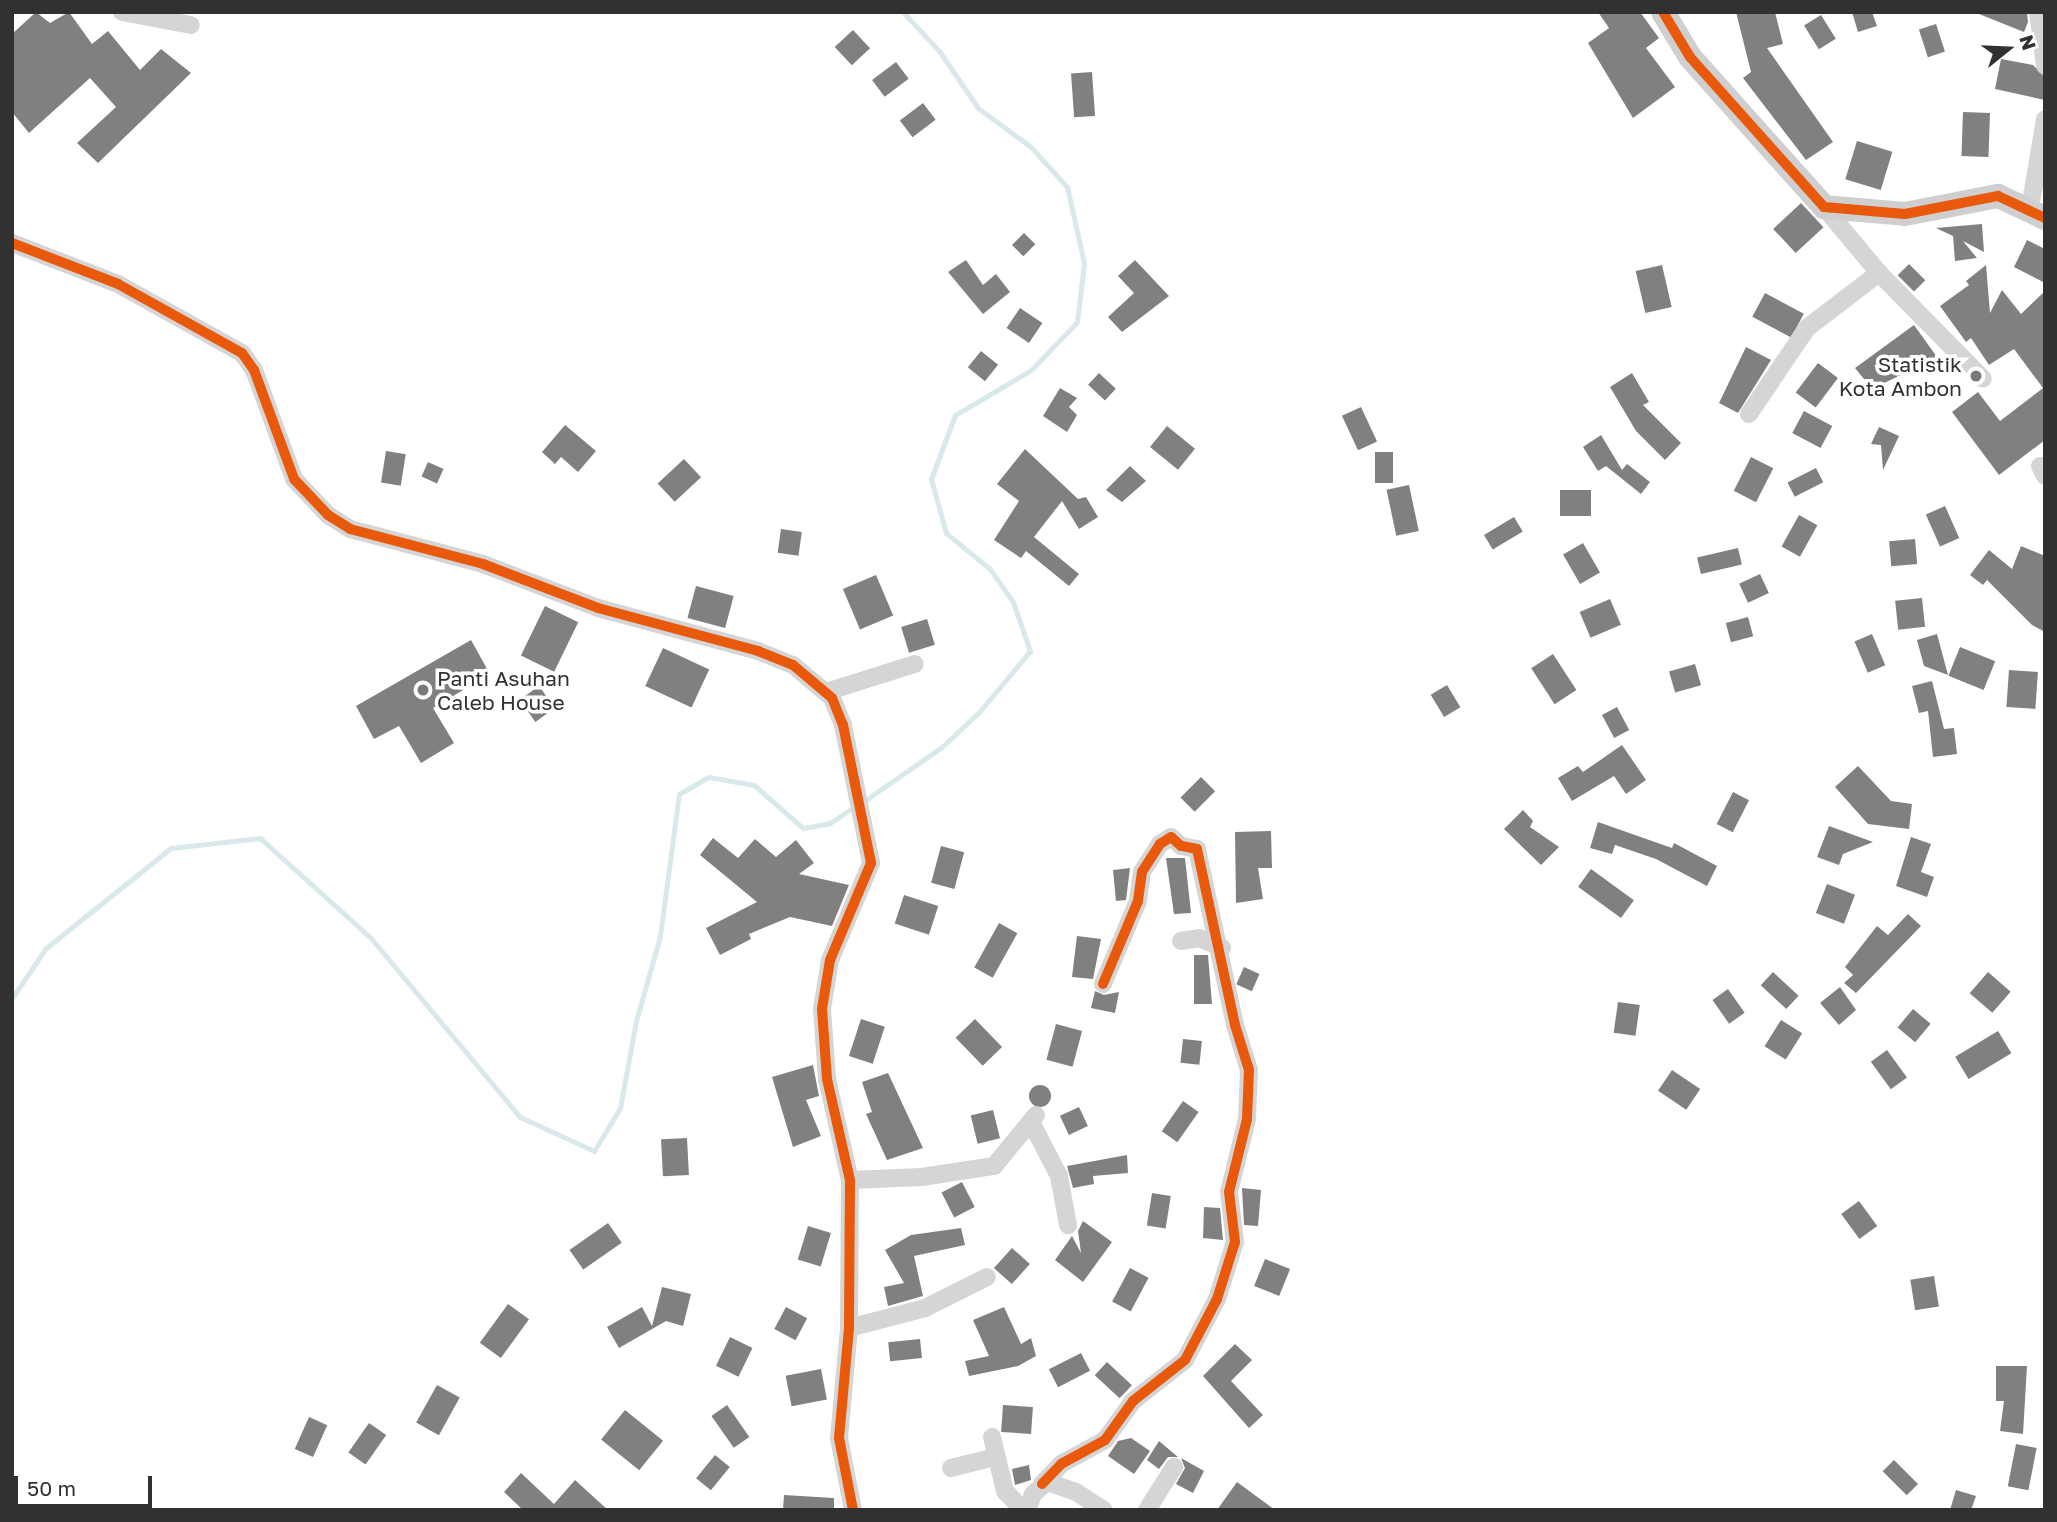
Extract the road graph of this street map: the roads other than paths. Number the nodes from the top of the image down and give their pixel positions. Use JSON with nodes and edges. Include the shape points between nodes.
{"nodes":[{"id":1,"x":122,"y":12,"type":"edge"},
{"id":2,"x":1663,"y":12,"type":"edge"},
{"id":3,"x":2038,"y":12,"type":"edge"},
{"id":4,"x":191,"y":25,"type":"dead end"},
{"id":5,"x":2045,"y":66,"type":"edge"},
{"id":6,"x":2045,"y":118,"type":"edge"},
{"id":7,"x":1824,"y":207,"type":"junction"},
{"id":8,"x":2037,"y":213,"type":"edge"},
{"id":9,"x":12,"y":243,"type":"edge"},
{"id":10,"x":1879,"y":273,"type":"junction"},
{"id":11,"x":1983,"y":379,"type":"dead end"},
{"id":12,"x":1749,"y":414,"type":"dead end"},
{"id":13,"x":915,"y":664,"type":"dead end"},
{"id":14,"x":826,"y":692,"type":"junction"},
{"id":15,"x":1181,"y":941,"type":"dead end"},
{"id":16,"x":1222,"y":948,"type":"junction"},
{"id":17,"x":1103,"y":984,"type":"dead end"},
{"id":18,"x":850,"y":1180,"type":"junction"},
{"id":19,"x":1068,"y":1225,"type":"dead end"},
{"id":20,"x":987,"y":1277,"type":"dead end"},
{"id":21,"x":849,"y":1328,"type":"junction"},
{"id":22,"x":992,"y":1437,"type":"dead end"},
{"id":23,"x":995,"y":1457,"type":"junction"},
{"id":24,"x":1174,"y":1467,"type":"dead end"},
{"id":25,"x":951,"y":1468,"type":"dead end"},
{"id":26,"x":1042,"y":1484,"type":"junction"},
{"id":27,"x":853,"y":1510,"type":"edge"},
{"id":28,"x":1025,"y":1510,"type":"edge"},
{"id":29,"x":1104,"y":1510,"type":"edge"},
{"id":30,"x":1147,"y":1510,"type":"edge"}],
"edges":[{"from":1,"to":4,"type":"street"},
{"from":2,"to":7,"type":"street","via":[[1690,57]]},
{"from":3,"to":5,"type":"street"},
{"from":6,"to":8,"type":"street"},
{"from":7,"to":8,"type":"street","via":[[1905,214],[1998,196]]},
{"from":7,"to":10,"type":"street"},
{"from":9,"to":14,"type":"street","via":[[118,284],[242,353],[254,370],[294,479],[319,507],[350,529],[483,564],[598,608],[758,652],[793,665]]},
{"from":10,"to":11,"type":"street"},
{"from":10,"to":12,"type":"street","via":[[1807,328]]},
{"from":13,"to":14,"type":"street"},
{"from":14,"to":18,"type":"street","via":[[843,725],[871,863],[830,960],[822,1009],[827,1079]]},
{"from":15,"to":16,"type":"street","via":[[1199,938]]},
{"from":16,"to":17,"type":"street","via":[[1201,855],[1175,838],[1166,838],[1142,873],[1138,901]]},
{"from":16,"to":26,"type":"street","via":[[1235,1025],[1249,1069],[1247,1119],[1229,1192],[1235,1242],[1217,1299],[1185,1360],[1133,1401],[1105,1440],[1061,1464]]},
{"from":18,"to":19,"type":"street","via":[[922,1177],[994,1166],[1033,1118],[1059,1176]]},
{"from":18,"to":21,"type":"street"},
{"from":20,"to":21,"type":"street","via":[[925,1308]]},
{"from":21,"to":27,"type":"street","via":[[839,1438]]},
{"from":22,"to":23,"type":"street"},
{"from":23,"to":25,"type":"street"},
{"from":23,"to":28,"type":"street","via":[[1005,1491]]},
{"from":24,"to":30,"type":"street"},
{"from":26,"to":28,"type":"street"},
{"from":26,"to":29,"type":"street","via":[[1056,1483]]}]}
